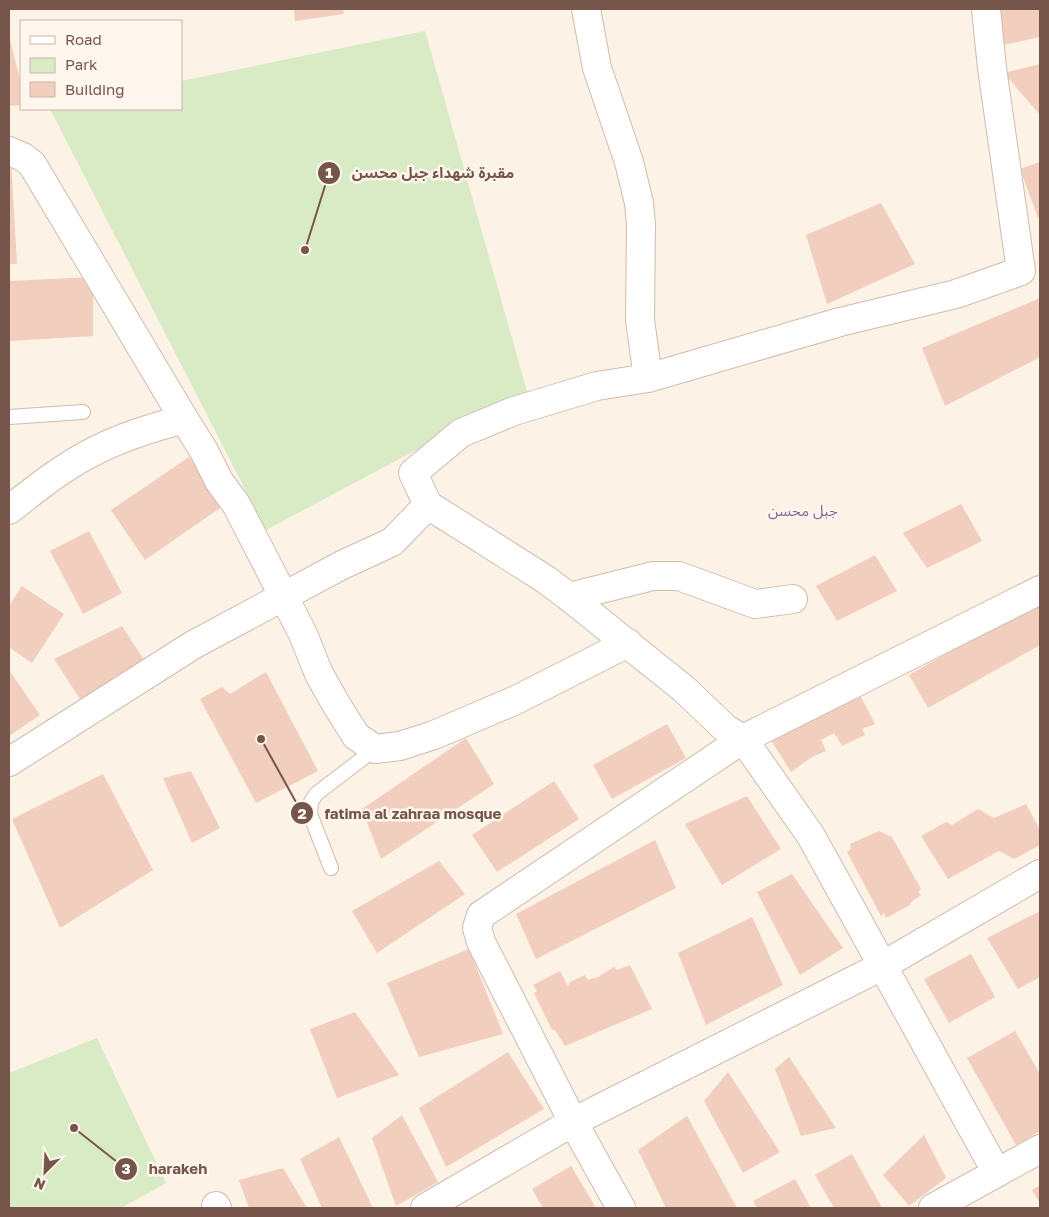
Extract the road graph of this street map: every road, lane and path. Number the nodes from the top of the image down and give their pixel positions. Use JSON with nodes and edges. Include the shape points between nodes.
{"nodes":[{"id":1,"x":586,"y":9,"type":"edge"},
{"id":2,"x":986,"y":9,"type":"edge"},
{"id":3,"x":9,"y":152,"type":"edge"},
{"id":4,"x":1030,"y":265,"type":"edge"},
{"id":5,"x":648,"y":378,"type":"junction"},
{"id":6,"x":83,"y":412,"type":"dead end"},
{"id":7,"x":9,"y":417,"type":"edge"},
{"id":8,"x":184,"y":419,"type":"junction"},
{"id":9,"x":428,"y":505,"type":"junction"},
{"id":10,"x":9,"y":510,"type":"edge"},
{"id":11,"x":1040,"y":590,"type":"edge"},
{"id":12,"x":284,"y":597,"type":"junction"},
{"id":13,"x":569,"y":597,"type":"junction"},
{"id":14,"x":793,"y":599,"type":"dead end"},
{"id":15,"x":628,"y":643,"type":"junction"},
{"id":16,"x":744,"y":739,"type":"junction"},
{"id":17,"x":375,"y":749,"type":"junction"},
{"id":18,"x":9,"y":762,"type":"edge"},
{"id":19,"x":331,"y":868,"type":"dead end"},
{"id":20,"x":1040,"y":874,"type":"edge"},
{"id":21,"x":882,"y":966,"type":"junction"},
{"id":22,"x":573,"y":1122,"type":"junction"},
{"id":23,"x":1040,"y":1149,"type":"edge"},
{"id":24,"x":997,"y":1173,"type":"junction"},
{"id":25,"x":425,"y":1208,"type":"edge"},
{"id":26,"x":621,"y":1208,"type":"edge"},
{"id":27,"x":933,"y":1208,"type":"edge"}],
"edges":[{"from":1,"to":5,"type":"street","via":[[597,68],[629,162],[639,203],[640,320]]},
{"from":2,"to":4,"type":"street","via":[[992,68]]},
{"from":3,"to":8,"type":"street","via":[[23,156],[32,164]]},
{"from":4,"to":5,"type":"street","via":[[956,294],[840,322]]},
{"from":5,"to":9,"type":"street","via":[[597,386],[562,396],[461,433],[413,473]]},
{"from":6,"to":7,"type":"lane"},
{"from":8,"to":10,"type":"street","via":[[146,430],[87,455]]},
{"from":8,"to":12,"type":"street","via":[[236,504]]},
{"from":9,"to":12,"type":"street","via":[[392,542]]},
{"from":9,"to":13,"type":"street"},
{"from":11,"to":16,"type":"street"},
{"from":12,"to":17,"type":"street","via":[[336,704],[356,736]]},
{"from":12,"to":18,"type":"street","via":[[193,645]]},
{"from":13,"to":14,"type":"street","via":[[653,576],[679,576],[755,604]]},
{"from":13,"to":15,"type":"street"},
{"from":15,"to":16,"type":"street","via":[[726,729]]},
{"from":15,"to":17,"type":"street","via":[[516,700],[434,735],[400,746]]},
{"from":16,"to":21,"type":"street","via":[[811,836]]},
{"from":16,"to":22,"type":"street","via":[[483,913],[479,919],[480,942]]},
{"from":17,"to":19,"type":"lane","via":[[316,794],[311,802],[310,814]]},
{"from":20,"to":21,"type":"street"},
{"from":21,"to":22,"type":"street"},
{"from":21,"to":24,"type":"street"},
{"from":22,"to":25,"type":"street"},
{"from":22,"to":26,"type":"street"},
{"from":23,"to":24,"type":"street"},
{"from":24,"to":27,"type":"street"}]}
